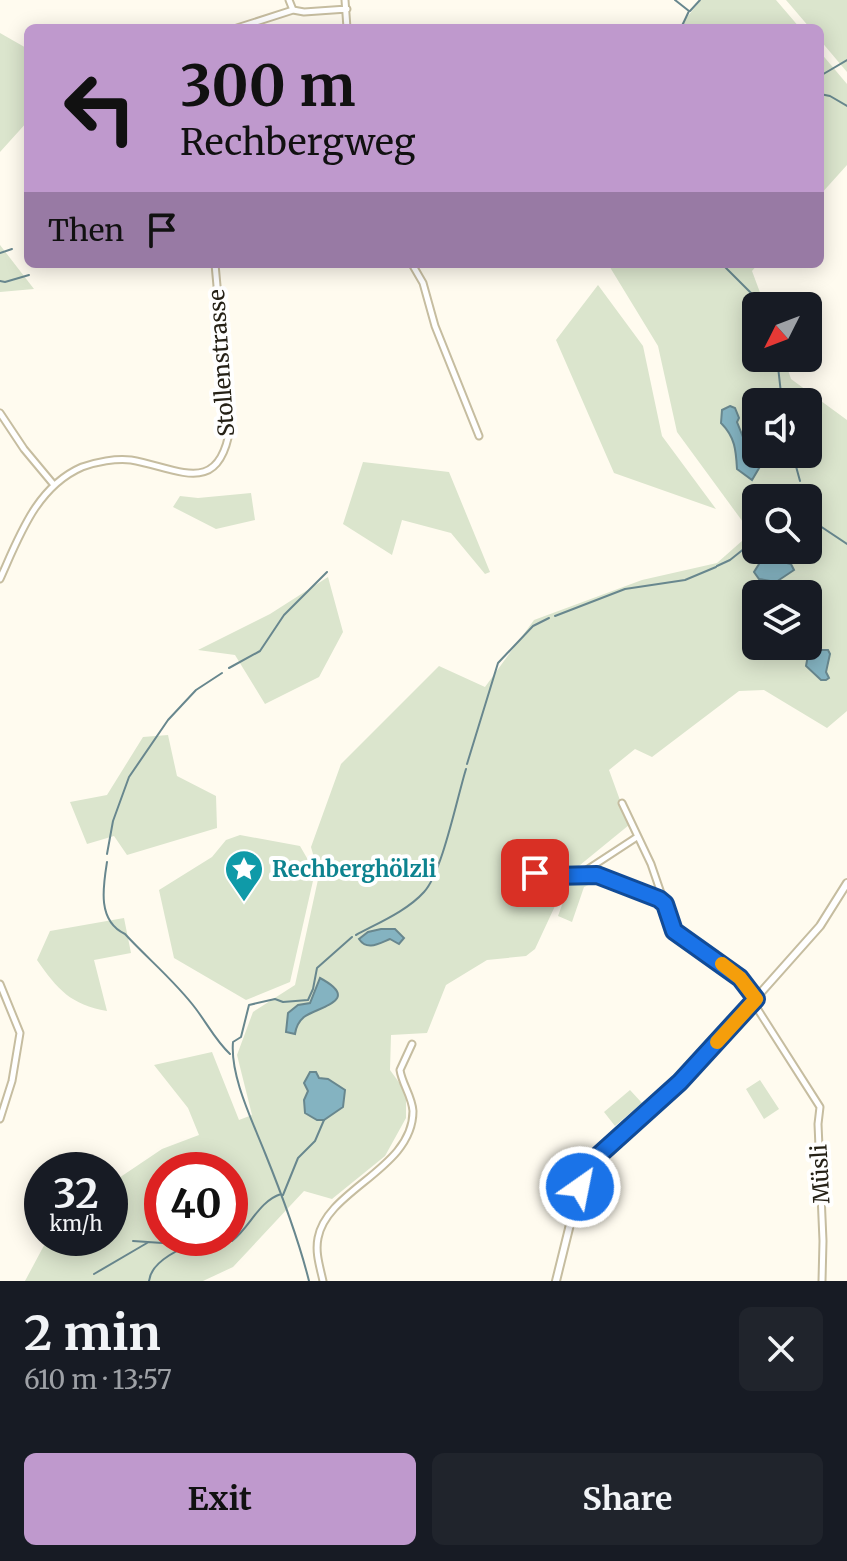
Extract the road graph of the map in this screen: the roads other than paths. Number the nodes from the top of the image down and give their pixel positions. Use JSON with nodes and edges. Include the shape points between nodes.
{"nodes":[{"id":1,"x":289,"y":0,"type":"edge"},
{"id":2,"x":345,"y":0,"type":"edge"},
{"id":3,"x":347,"y":9,"type":"junction"},
{"id":4,"x":293,"y":10,"type":"junction"},
{"id":5,"x":247,"y":24,"type":"edge"},
{"id":6,"x":347,"y":24,"type":"edge"},
{"id":7,"x":215,"y":268,"type":"edge"},
{"id":8,"x":414,"y":268,"type":"edge"},
{"id":9,"x":0,"y":413,"type":"edge"},
{"id":10,"x":479,"y":436,"type":"dead end"},
{"id":11,"x":54,"y":485,"type":"junction"},
{"id":12,"x":0,"y":579,"type":"edge"},
{"id":13,"x":622,"y":803,"type":"dead end"},
{"id":14,"x":637,"y":837,"type":"junction"},
{"id":15,"x":535,"y":873,"type":"dead end"},
{"id":16,"x":582,"y":873,"type":"junction"},
{"id":17,"x":847,"y":883,"type":"edge"},
{"id":18,"x":665,"y":904,"type":"junction"},
{"id":19,"x":0,"y":984,"type":"edge"},
{"id":20,"x":754,"y":1000,"type":"junction"},
{"id":21,"x":412,"y":1044,"type":"dead end"},
{"id":22,"x":0,"y":1119,"type":"edge"},
{"id":23,"x":323,"y":1281,"type":"edge"},
{"id":24,"x":556,"y":1281,"type":"edge"},
{"id":25,"x":822,"y":1281,"type":"edge"}],
"edges":[{"from":1,"to":4,"type":"street"},
{"from":2,"to":3,"type":"street"},
{"from":3,"to":4,"type":"street"},
{"from":3,"to":6,"type":"street"},
{"from":4,"to":5,"type":"street"},
{"from":7,"to":11,"type":"street","name":"Stollenstrasse","via":[[230,428],[227,450],[217,464],[201,474],[184,474],[129,460],[109,461],[83,467]]},
{"from":8,"to":10,"type":"street"},
{"from":9,"to":11,"type":"street"},
{"from":11,"to":12,"type":"street","name":"Stollenstrasse","via":[[31,512]]},
{"from":13,"to":14,"type":"street"},
{"from":14,"to":16,"type":"street"},
{"from":14,"to":18,"type":"street"},
{"from":15,"to":16,"type":"street"},
{"from":16,"to":18,"type":"street"},
{"from":17,"to":20,"type":"street","via":[[820,926]]},
{"from":18,"to":20,"type":"street","via":[[674,931],[740,978]]},
{"from":19,"to":22,"type":"street","via":[[20,1033]]},
{"from":20,"to":24,"type":"street","via":[[692,1070],[594,1161],[578,1192]]},
{"from":20,"to":25,"type":"street","name":"Müsli","via":[[820,1107]]},
{"from":21,"to":23,"type":"street","via":[[400,1070],[413,1112],[409,1132],[376,1174],[326,1220],[317,1252]]}]}
